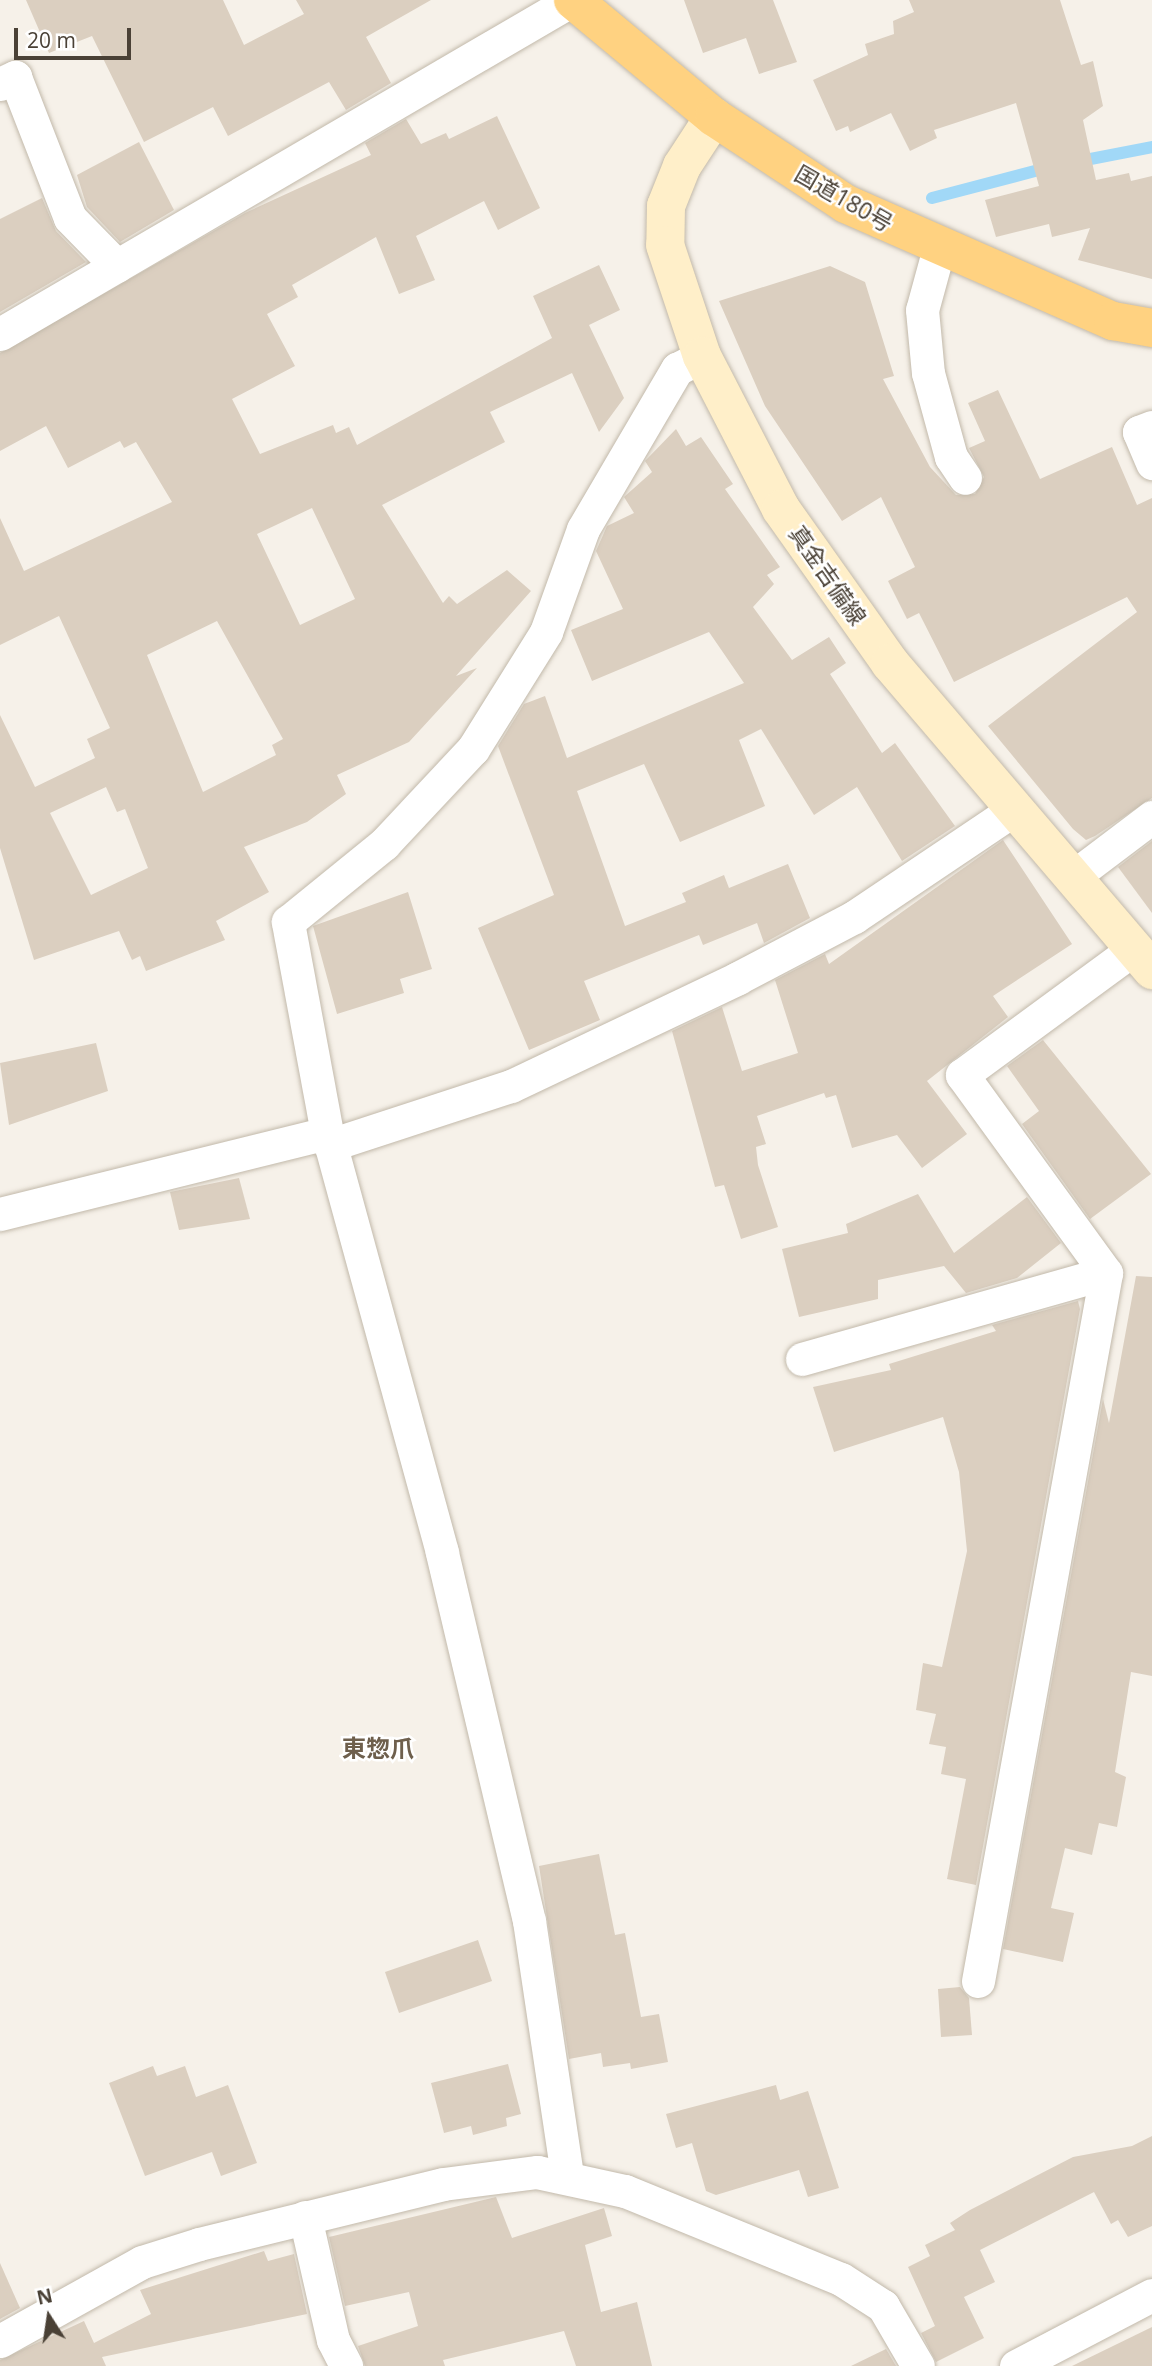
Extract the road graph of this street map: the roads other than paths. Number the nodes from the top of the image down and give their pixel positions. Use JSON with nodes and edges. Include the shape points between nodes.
{"nodes":[{"id":1,"x":572,"y":0,"type":"edge"},
{"id":2,"x":0,"y":83,"type":"edge"},
{"id":3,"x":714,"y":117,"type":"junction"},
{"id":4,"x":939,"y":248,"type":"junction"},
{"id":5,"x":117,"y":266,"type":"junction"},
{"id":6,"x":1152,"y":328,"type":"edge"},
{"id":7,"x":0,"y":334,"type":"edge"},
{"id":8,"x":702,"y":356,"type":"junction"},
{"id":9,"x":1152,"y":427,"type":"edge"},
{"id":10,"x":1152,"y":463,"type":"edge"},
{"id":11,"x":965,"y":478,"type":"dead end"},
{"id":12,"x":1016,"y":808,"type":"junction"},
{"id":13,"x":1152,"y":817,"type":"edge"},
{"id":14,"x":1074,"y":876,"type":"junction"},
{"id":15,"x":1144,"y":959,"type":"edge"},
{"id":16,"x":328,"y":1139,"type":"junction"},
{"id":17,"x":0,"y":1214,"type":"edge"},
{"id":18,"x":1106,"y":1273,"type":"junction"},
{"id":19,"x":802,"y":1359,"type":"dead end"},
{"id":20,"x":978,"y":1981,"type":"dead end"},
{"id":21,"x":568,"y":2175,"type":"junction"},
{"id":22,"x":305,"y":2217,"type":"junction"},
{"id":23,"x":1152,"y":2295,"type":"edge"},
{"id":24,"x":0,"y":2341,"type":"edge"},
{"id":25,"x":346,"y":2366,"type":"edge"},
{"id":26,"x":918,"y":2366,"type":"edge"},
{"id":27,"x":1016,"y":2366,"type":"edge"}],
"edges":[{"from":1,"to":3,"type":"highway","name":"国道180号"},
{"from":1,"to":5,"type":"street"},
{"from":2,"to":5,"type":"street","via":[[15,77],[70,218]]},
{"from":3,"to":4,"type":"highway","name":"国道180号","via":[[845,204]]},
{"from":3,"to":8,"type":"main road","name":"真金吉備線","via":[[682,166],[666,206],[665,245]]},
{"from":4,"to":6,"type":"highway","name":"国道180号","via":[[1113,321]]},
{"from":4,"to":11,"type":"street","via":[[922,310],[928,373],[951,457]]},
{"from":5,"to":7,"type":"street"},
{"from":8,"to":12,"type":"main road","name":"真金吉備線","via":[[781,509],[890,663]]},
{"from":8,"to":16,"type":"street","via":[[677,369],[583,529],[546,632],[473,749],[384,844],[288,922]]},
{"from":9,"to":10,"type":"street","via":[[1139,432]]},
{"from":12,"to":14,"type":"main road","name":"真金吉備線"},
{"from":12,"to":16,"type":"street","via":[[854,917],[738,978],[511,1086]]},
{"from":13,"to":14,"type":"street"},
{"from":14,"to":15,"type":"main road","name":"真金吉備線"},
{"from":15,"to":18,"type":"street","via":[[962,1075]]},
{"from":16,"to":17,"type":"street"},
{"from":16,"to":21,"type":"street","via":[[442,1552],[529,1922]]},
{"from":18,"to":19,"type":"street"},
{"from":18,"to":20,"type":"street"},
{"from":21,"to":22,"type":"street","via":[[503,2173]]},
{"from":21,"to":26,"type":"street","via":[[649,2201],[862,2290],[898,2323]]},
{"from":22,"to":24,"type":"street","via":[[142,2262]]},
{"from":22,"to":25,"type":"street","via":[[334,2340]]},
{"from":23,"to":27,"type":"street"}]}
